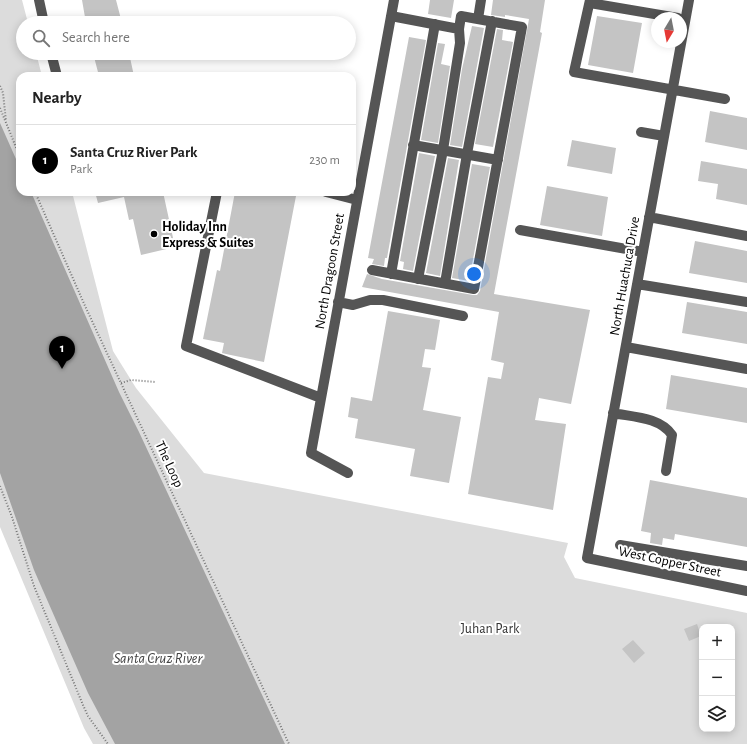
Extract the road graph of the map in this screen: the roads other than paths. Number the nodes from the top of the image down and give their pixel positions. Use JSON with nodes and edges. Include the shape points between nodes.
{"nodes":[{"id":1,"x":39,"y":0,"type":"edge"},
{"id":2,"x":394,"y":0,"type":"edge"},
{"id":3,"x":481,"y":0,"type":"edge"},
{"id":4,"x":689,"y":0,"type":"edge"},
{"id":5,"x":590,"y":1,"type":"edge"},
{"id":6,"x":684,"y":12,"type":"edge"},
{"id":7,"x":651,"y":13,"type":"edge"},
{"id":8,"x":42,"y":16,"type":"edge"},
{"id":9,"x":390,"y":16,"type":"junction"},
{"id":10,"x":478,"y":19,"type":"junction"},
{"id":11,"x":492,"y":21,"type":"junction"},
{"id":12,"x":435,"y":24,"type":"junction"},
{"id":13,"x":459,"y":29,"type":"junction"},
{"id":14,"x":677,"y":48,"type":"edge"},
{"id":15,"x":53,"y":60,"type":"edge"},
{"id":16,"x":55,"y":72,"type":"edge"},
{"id":17,"x":672,"y":90,"type":"junction"},
{"id":18,"x":724,"y":99,"type":"dead end"},
{"id":19,"x":641,"y":132,"type":"dead end"},
{"id":20,"x":664,"y":136,"type":"junction"},
{"id":21,"x":414,"y":145,"type":"junction"},
{"id":22,"x":443,"y":150,"type":"junction"},
{"id":23,"x":467,"y":154,"type":"junction"},
{"id":24,"x":498,"y":160,"type":"junction"},
{"id":25,"x":216,"y":196,"type":"edge"},
{"id":26,"x":342,"y":196,"type":"edge"},
{"id":27,"x":357,"y":200,"type":"junction"},
{"id":28,"x":649,"y":217,"type":"junction"},
{"id":29,"x":520,"y":230,"type":"dead end"},
{"id":30,"x":747,"y":236,"type":"edge"},
{"id":31,"x":643,"y":252,"type":"junction"},
{"id":32,"x":372,"y":270,"type":"dead end"},
{"id":33,"x":391,"y":274,"type":"junction"},
{"id":34,"x":418,"y":278,"type":"junction"},
{"id":35,"x":445,"y":284,"type":"junction"},
{"id":36,"x":637,"y":284,"type":"junction"},
{"id":37,"x":338,"y":302,"type":"junction"},
{"id":38,"x":747,"y":302,"type":"edge"},
{"id":39,"x":463,"y":316,"type":"dead end"},
{"id":40,"x":626,"y":347,"type":"junction"},
{"id":41,"x":747,"y":369,"type":"edge"},
{"id":42,"x":321,"y":398,"type":"junction"},
{"id":43,"x":613,"y":413,"type":"junction"},
{"id":44,"x":666,"y":472,"type":"dead end"},
{"id":45,"x":348,"y":473,"type":"dead end"},
{"id":46,"x":620,"y":545,"type":"dead end"},
{"id":47,"x":587,"y":558,"type":"joint"},
{"id":48,"x":747,"y":566,"type":"edge"},
{"id":49,"x":747,"y":591,"type":"edge"}],
"edges":[{"from":1,"to":8,"type":"street"},
{"from":2,"to":9,"type":"street","name":"North Dragoon Street"},
{"from":3,"to":10,"type":"street"},
{"from":4,"to":6,"type":"street","name":"North Huachuca Drive"},
{"from":5,"to":7,"type":"street"},
{"from":5,"to":17,"type":"street","via":[[574,72]]},
{"from":9,"to":12,"type":"street"},
{"from":9,"to":27,"type":"street","name":"North Dragoon Street"},
{"from":10,"to":11,"type":"street"},
{"from":10,"to":13,"type":"street","via":[[461,16]]},
{"from":11,"to":23,"type":"street"},
{"from":11,"to":24,"type":"street","via":[[522,27]]},
{"from":12,"to":13,"type":"street"},
{"from":12,"to":21,"type":"street"},
{"from":13,"to":22,"type":"street","via":[[460,43]]},
{"from":14,"to":17,"type":"street","name":"North Huachuca Drive"},
{"from":15,"to":16,"type":"street"},
{"from":17,"to":18,"type":"street"},
{"from":17,"to":20,"type":"street","name":"North Huachuca Drive"},
{"from":19,"to":20,"type":"street"},
{"from":20,"to":28,"type":"street","name":"North Huachuca Drive"},
{"from":21,"to":22,"type":"street"},
{"from":21,"to":33,"type":"street"},
{"from":22,"to":23,"type":"street"},
{"from":22,"to":34,"type":"street"},
{"from":23,"to":24,"type":"street"},
{"from":23,"to":35,"type":"street"},
{"from":24,"to":35,"type":"street","via":[[474,289]]},
{"from":25,"to":42,"type":"street","via":[[186,346]]},
{"from":26,"to":27,"type":"street"},
{"from":27,"to":37,"type":"street","name":"North Dragoon Street"},
{"from":28,"to":30,"type":"street"},
{"from":28,"to":31,"type":"street","name":"North Huachuca Drive"},
{"from":29,"to":31,"type":"street"},
{"from":31,"to":36,"type":"street","name":"North Huachuca Drive"},
{"from":32,"to":33,"type":"street"},
{"from":33,"to":34,"type":"street"},
{"from":34,"to":35,"type":"street"},
{"from":36,"to":38,"type":"street"},
{"from":36,"to":40,"type":"street","name":"North Huachuca Drive"},
{"from":37,"to":39,"type":"street","via":[[353,305],[370,300],[382,300]]},
{"from":37,"to":42,"type":"street","name":"North Dragoon Street"},
{"from":40,"to":41,"type":"street"},
{"from":40,"to":43,"type":"street","name":"North Huachuca Drive"},
{"from":42,"to":45,"type":"street","name":"North Dragoon Street","via":[[311,453]]},
{"from":43,"to":44,"type":"street","via":[[657,422],[668,428],[672,435]]},
{"from":43,"to":47,"type":"street","name":"North Huachuca Drive"},
{"from":46,"to":48,"type":"street"},
{"from":47,"to":49,"type":"street","name":"West Copper Street"}]}
